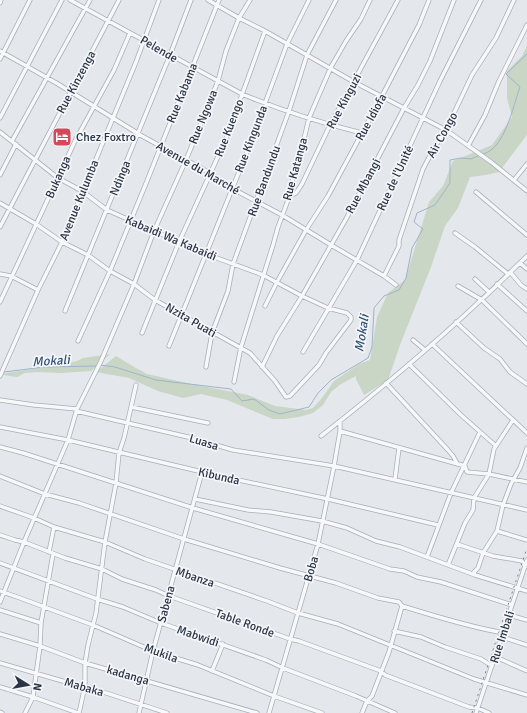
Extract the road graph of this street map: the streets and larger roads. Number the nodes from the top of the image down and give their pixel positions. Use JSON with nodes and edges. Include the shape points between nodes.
{"nodes":[{"id":1,"x":30,"y":0,"type":"edge"},
{"id":2,"x":62,"y":0,"type":"edge"},
{"id":3,"x":70,"y":0,"type":"edge"},
{"id":4,"x":90,"y":0,"type":"edge"},
{"id":5,"x":119,"y":0,"type":"edge"},
{"id":6,"x":159,"y":0,"type":"edge"},
{"id":7,"x":191,"y":0,"type":"edge"},
{"id":8,"x":208,"y":0,"type":"edge"},
{"id":9,"x":219,"y":0,"type":"edge"},
{"id":10,"x":250,"y":0,"type":"edge"},
{"id":11,"x":309,"y":0,"type":"edge"},
{"id":12,"x":336,"y":0,"type":"edge"},
{"id":13,"x":370,"y":0,"type":"edge"},
{"id":14,"x":398,"y":0,"type":"edge"},
{"id":15,"x":429,"y":0,"type":"edge"},
{"id":16,"x":454,"y":0,"type":"edge"},
{"id":17,"x":481,"y":0,"type":"edge"},
{"id":18,"x":514,"y":0,"type":"edge"},
{"id":19,"x":217,"y":5,"type":"junction"},
{"id":20,"x":85,"y":8,"type":"junction"},
{"id":21,"x":239,"y":18,"type":"junction"},
{"id":22,"x":108,"y":21,"type":"junction"},
{"id":23,"x":527,"y":25,"type":"edge"},
{"id":24,"x":265,"y":31,"type":"junction"},
{"id":25,"x":130,"y":33,"type":"junction"},
{"id":26,"x":144,"y":39,"type":"junction"},
{"id":27,"x":286,"y":44,"type":"junction"},
{"id":28,"x":2,"y":52,"type":"edge"},
{"id":29,"x":170,"y":55,"type":"junction"},
{"id":30,"x":307,"y":55,"type":"junction"},
{"id":31,"x":0,"y":59,"type":"edge"},
{"id":32,"x":27,"y":66,"type":"junction"},
{"id":33,"x":193,"y":68,"type":"junction"},
{"id":34,"x":331,"y":68,"type":"junction"},
{"id":35,"x":46,"y":78,"type":"junction"},
{"id":36,"x":218,"y":81,"type":"junction"},
{"id":37,"x":354,"y":82,"type":"junction"},
{"id":38,"x":71,"y":92,"type":"junction"},
{"id":39,"x":242,"y":94,"type":"junction"},
{"id":40,"x":382,"y":96,"type":"junction"},
{"id":41,"x":265,"y":104,"type":"junction"},
{"id":42,"x":94,"y":106,"type":"junction"},
{"id":43,"x":404,"y":108,"type":"junction"},
{"id":44,"x":289,"y":111,"type":"junction"},
{"id":45,"x":113,"y":117,"type":"junction"},
{"id":46,"x":0,"y":118,"type":"edge"},
{"id":47,"x":309,"y":118,"type":"junction"},
{"id":48,"x":423,"y":118,"type":"junction"},
{"id":49,"x":330,"y":125,"type":"junction"},
{"id":50,"x":446,"y":130,"type":"junction"},
{"id":51,"x":0,"y":132,"type":"edge"},
{"id":52,"x":138,"y":133,"type":"junction"},
{"id":53,"x":362,"y":133,"type":"junction"},
{"id":54,"x":12,"y":141,"type":"junction"},
{"id":55,"x":16,"y":144,"type":"junction"},
{"id":56,"x":161,"y":146,"type":"junction"},
{"id":57,"x":468,"y":146,"type":"junction"},
{"id":58,"x":36,"y":159,"type":"junction"},
{"id":59,"x":186,"y":160,"type":"junction"},
{"id":60,"x":527,"y":164,"type":"edge"},
{"id":61,"x":210,"y":173,"type":"junction"},
{"id":62,"x":0,"y":175,"type":"edge"},
{"id":63,"x":58,"y":178,"type":"junction"},
{"id":64,"x":514,"y":180,"type":"junction"},
{"id":65,"x":233,"y":189,"type":"junction"},
{"id":66,"x":82,"y":190,"type":"junction"},
{"id":67,"x":527,"y":191,"type":"edge"},
{"id":68,"x":476,"y":192,"type":"dead end"},
{"id":69,"x":288,"y":200,"type":"junction"},
{"id":70,"x":256,"y":201,"type":"junction"},
{"id":71,"x":0,"y":203,"type":"edge"},
{"id":72,"x":9,"y":208,"type":"junction"},
{"id":73,"x":107,"y":210,"type":"junction"},
{"id":74,"x":282,"y":215,"type":"junction"},
{"id":75,"x":130,"y":221,"type":"junction"},
{"id":76,"x":36,"y":224,"type":"junction"},
{"id":77,"x":0,"y":227,"type":"edge"},
{"id":78,"x":306,"y":230,"type":"junction"},
{"id":79,"x":154,"y":231,"type":"junction"},
{"id":80,"x":455,"y":233,"type":"dead end"},
{"id":81,"x":527,"y":235,"type":"edge"},
{"id":82,"x":62,"y":242,"type":"junction"},
{"id":83,"x":179,"y":242,"type":"junction"},
{"id":84,"x":331,"y":245,"type":"junction"},
{"id":85,"x":206,"y":254,"type":"junction"},
{"id":86,"x":88,"y":255,"type":"junction"},
{"id":87,"x":527,"y":256,"type":"edge"},
{"id":88,"x":357,"y":260,"type":"junction"},
{"id":89,"x":520,"y":263,"type":"junction"},
{"id":90,"x":233,"y":264,"type":"junction"},
{"id":91,"x":527,"y":269,"type":"edge"},
{"id":92,"x":110,"y":271,"type":"junction"},
{"id":93,"x":509,"y":273,"type":"junction"},
{"id":94,"x":0,"y":274,"type":"edge"},
{"id":95,"x":263,"y":275,"type":"junction"},
{"id":96,"x":12,"y":276,"type":"junction"},
{"id":97,"x":384,"y":276,"type":"junction"},
{"id":98,"x":475,"y":279,"type":"dead end"},
{"id":99,"x":277,"y":282,"type":"junction"},
{"id":100,"x":134,"y":284,"type":"junction"},
{"id":101,"x":497,"y":284,"type":"junction"},
{"id":102,"x":396,"y":285,"type":"dead end"},
{"id":103,"x":458,"y":286,"type":"dead end"},
{"id":104,"x":527,"y":289,"type":"edge"},
{"id":105,"x":38,"y":290,"type":"junction"},
{"id":106,"x":489,"y":292,"type":"junction"},
{"id":107,"x":302,"y":296,"type":"junction"},
{"id":108,"x":155,"y":300,"type":"junction"},
{"id":109,"x":482,"y":300,"type":"junction"},
{"id":110,"x":0,"y":302,"type":"edge"},
{"id":111,"x":265,"y":306,"type":"dead end"},
{"id":112,"x":328,"y":308,"type":"junction"},
{"id":113,"x":65,"y":311,"type":"dead end"},
{"id":114,"x":527,"y":311,"type":"edge"},
{"id":115,"x":182,"y":315,"type":"junction"},
{"id":116,"x":456,"y":322,"type":"junction"},
{"id":117,"x":350,"y":323,"type":"joint"},
{"id":118,"x":142,"y":333,"type":"dead end"},
{"id":119,"x":212,"y":333,"type":"junction"},
{"id":120,"x":78,"y":340,"type":"dead end"},
{"id":121,"x":413,"y":340,"type":"dead end"},
{"id":122,"x":432,"y":344,"type":"junction"},
{"id":123,"x":527,"y":344,"type":"edge"},
{"id":124,"x":169,"y":346,"type":"dead end"},
{"id":125,"x":241,"y":347,"type":"junction"},
{"id":126,"x":425,"y":350,"type":"junction"},
{"id":127,"x":303,"y":352,"type":"dead end"},
{"id":128,"x":409,"y":364,"type":"junction"},
{"id":129,"x":206,"y":367,"type":"dead end"},
{"id":130,"x":262,"y":367,"type":"junction"},
{"id":131,"x":0,"y":376,"type":"edge"},
{"id":132,"x":234,"y":382,"type":"dead end"},
{"id":133,"x":386,"y":384,"type":"junction"},
{"id":134,"x":527,"y":384,"type":"edge"},
{"id":135,"x":136,"y":385,"type":"dead end"},
{"id":136,"x":0,"y":400,"type":"edge"},
{"id":137,"x":131,"y":407,"type":"junction"},
{"id":138,"x":77,"y":410,"type":"junction"},
{"id":139,"x":513,"y":420,"type":"junction"},
{"id":140,"x":340,"y":421,"type":"junction"},
{"id":141,"x":127,"y":423,"type":"junction"},
{"id":142,"x":208,"y":423,"type":"dead end"},
{"id":143,"x":0,"y":427,"type":"edge"},
{"id":144,"x":340,"y":431,"type":"junction"},
{"id":145,"x":480,"y":432,"type":"junction"},
{"id":146,"x":527,"y":433,"type":"edge"},
{"id":147,"x":320,"y":436,"type":"dead end"},
{"id":148,"x":68,"y":440,"type":"junction"},
{"id":149,"x":496,"y":446,"type":"junction"},
{"id":150,"x":0,"y":447,"type":"edge"},
{"id":151,"x":399,"y":448,"type":"junction"},
{"id":152,"x":527,"y":448,"type":"edge"},
{"id":153,"x":119,"y":453,"type":"junction"},
{"id":154,"x":457,"y":463,"type":"junction"},
{"id":155,"x":57,"y":464,"type":"junction"},
{"id":156,"x":334,"y":466,"type":"junction"},
{"id":157,"x":465,"y":466,"type":"junction"},
{"id":158,"x":202,"y":472,"type":"junction"},
{"id":159,"x":489,"y":474,"type":"junction"},
{"id":160,"x":0,"y":476,"type":"edge"},
{"id":161,"x":514,"y":478,"type":"junction"},
{"id":162,"x":395,"y":479,"type":"junction"},
{"id":163,"x":527,"y":482,"type":"edge"},
{"id":164,"x":116,"y":483,"type":"junction"},
{"id":165,"x":451,"y":493,"type":"junction"},
{"id":166,"x":45,"y":494,"type":"junction"},
{"id":167,"x":195,"y":498,"type":"junction"},
{"id":168,"x":474,"y":498,"type":"junction"},
{"id":169,"x":328,"y":499,"type":"junction"},
{"id":170,"x":0,"y":506,"type":"edge"},
{"id":171,"x":504,"y":506,"type":"junction"},
{"id":172,"x":193,"y":508,"type":"junction"},
{"id":173,"x":527,"y":510,"type":"edge"},
{"id":174,"x":109,"y":514,"type":"junction"},
{"id":175,"x":34,"y":518,"type":"junction"},
{"id":176,"x":322,"y":521,"type":"junction"},
{"id":177,"x":438,"y":525,"type":"junction"},
{"id":178,"x":54,"y":527,"type":"junction"},
{"id":179,"x":497,"y":532,"type":"junction"},
{"id":180,"x":0,"y":535,"type":"edge"},
{"id":181,"x":184,"y":539,"type":"junction"},
{"id":182,"x":527,"y":540,"type":"edge"},
{"id":183,"x":24,"y":542,"type":"junction"},
{"id":184,"x":105,"y":542,"type":"junction"},
{"id":185,"x":318,"y":544,"type":"junction"},
{"id":186,"x":457,"y":544,"type":"junction"},
{"id":187,"x":51,"y":553,"type":"junction"},
{"id":188,"x":483,"y":553,"type":"junction"},
{"id":189,"x":427,"y":557,"type":"junction"},
{"id":190,"x":527,"y":562,"type":"edge"},
{"id":191,"x":0,"y":563,"type":"edge"},
{"id":192,"x":448,"y":565,"type":"junction"},
{"id":193,"x":525,"y":567,"type":"junction"},
{"id":194,"x":14,"y":568,"type":"junction"},
{"id":195,"x":102,"y":569,"type":"junction"},
{"id":196,"x":175,"y":570,"type":"junction"},
{"id":197,"x":475,"y":575,"type":"junction"},
{"id":198,"x":309,"y":577,"type":"junction"},
{"id":199,"x":48,"y":580,"type":"junction"},
{"id":200,"x":518,"y":588,"type":"junction"},
{"id":201,"x":527,"y":591,"type":"edge"},
{"id":202,"x":2,"y":592,"type":"edge"},
{"id":203,"x":169,"y":596,"type":"junction"},
{"id":204,"x":97,"y":599,"type":"junction"},
{"id":205,"x":0,"y":602,"type":"edge"},
{"id":206,"x":512,"y":605,"type":"junction"},
{"id":207,"x":402,"y":606,"type":"junction"},
{"id":208,"x":44,"y":607,"type":"junction"},
{"id":209,"x":0,"y":610,"type":"edge"},
{"id":210,"x":298,"y":613,"type":"junction"},
{"id":211,"x":509,"y":615,"type":"junction"},
{"id":212,"x":527,"y":620,"type":"edge"},
{"id":213,"x":42,"y":623,"type":"junction"},
{"id":214,"x":161,"y":623,"type":"junction"},
{"id":215,"x":93,"y":626,"type":"junction"},
{"id":216,"x":394,"y":631,"type":"junction"},
{"id":217,"x":0,"y":634,"type":"edge"},
{"id":218,"x":502,"y":637,"type":"junction"},
{"id":219,"x":290,"y":640,"type":"junction"},
{"id":220,"x":222,"y":644,"type":"junction"},
{"id":221,"x":391,"y":644,"type":"junction"},
{"id":222,"x":527,"y":645,"type":"edge"},
{"id":223,"x":40,"y":646,"type":"junction"},
{"id":224,"x":153,"y":651,"type":"junction"},
{"id":225,"x":495,"y":658,"type":"junction"},
{"id":226,"x":0,"y":663,"type":"edge"},
{"id":227,"x":86,"y":663,"type":"junction"},
{"id":228,"x":492,"y":666,"type":"junction"},
{"id":229,"x":282,"y":668,"type":"junction"},
{"id":230,"x":381,"y":671,"type":"junction"},
{"id":231,"x":527,"y":671,"type":"edge"},
{"id":232,"x":212,"y":672,"type":"junction"},
{"id":233,"x":36,"y":673,"type":"junction"},
{"id":234,"x":147,"y":680,"type":"junction"},
{"id":235,"x":486,"y":683,"type":"junction"},
{"id":236,"x":85,"y":686,"type":"junction"},
{"id":237,"x":0,"y":687,"type":"edge"},
{"id":238,"x":527,"y":695,"type":"edge"},
{"id":239,"x":274,"y":696,"type":"junction"},
{"id":240,"x":32,"y":697,"type":"junction"},
{"id":241,"x":367,"y":701,"type":"junction"},
{"id":242,"x":140,"y":705,"type":"junction"},
{"id":243,"x":478,"y":708,"type":"junction"},
{"id":244,"x":25,"y":713,"type":"edge"},
{"id":245,"x":79,"y":713,"type":"edge"},
{"id":246,"x":139,"y":713,"type":"edge"},
{"id":247,"x":167,"y":713,"type":"edge"},
{"id":248,"x":257,"y":713,"type":"edge"},
{"id":249,"x":269,"y":713,"type":"edge"},
{"id":250,"x":322,"y":713,"type":"edge"},
{"id":251,"x":362,"y":713,"type":"edge"},
{"id":252,"x":394,"y":713,"type":"edge"},
{"id":253,"x":476,"y":713,"type":"edge"},
{"id":254,"x":489,"y":713,"type":"edge"}],
"edges":[{"from":1,"to":28,"type":"street"},
{"from":2,"to":32,"type":"street"},
{"from":3,"to":20,"type":"street","name":"Pelende"},
{"from":4,"to":20,"type":"street"},
{"from":5,"to":22,"type":"street","name":"Rue Kinzenga"},
{"from":6,"to":26,"type":"street","name":"Avenue Kulumba"},
{"from":7,"to":29,"type":"street","name":"Ndinga"},
{"from":8,"to":19,"type":"street"},
{"from":9,"to":19,"type":"street","name":"Rue Kabama"},
{"from":10,"to":21,"type":"street","name":"Rue Ngowa"},
{"from":11,"to":27,"type":"street","name":"Rue Kingunda"},
{"from":12,"to":30,"type":"street","name":"Rue Bandundu"},
{"from":13,"to":34,"type":"street","name":"Rue Katanga"},
{"from":14,"to":37,"type":"street","name":"Rue Kinguzi"},
{"from":15,"to":40,"type":"street","name":"Rue Idiofa","via":[[419,25]]},
{"from":16,"to":43,"type":"street","name":"Rue Mbangi","via":[[430,61]]},
{"from":17,"to":48,"type":"street","name":"Rue de l'Unité"},
{"from":18,"to":50,"type":"street","name":"Air Congo","via":[[496,38],[472,74]]},
{"from":19,"to":21,"type":"street"},
{"from":19,"to":33,"type":"street","name":"Rue Kabama"},
{"from":20,"to":22,"type":"street","name":"Pelende"},
{"from":20,"to":35,"type":"street"},
{"from":21,"to":24,"type":"street"},
{"from":21,"to":36,"type":"street","name":"Rue Ngowa"},
{"from":22,"to":25,"type":"street","name":"Pelende"},
{"from":22,"to":38,"type":"street","name":"Rue Kinzenga"},
{"from":23,"to":57,"type":"street"},
{"from":24,"to":27,"type":"street"},
{"from":24,"to":39,"type":"street","name":"Rue Kuengo"},
{"from":25,"to":26,"type":"street","name":"Pelende"},
{"from":25,"to":42,"type":"street","name":"Bukanga","via":[[114,70]]},
{"from":26,"to":29,"type":"street","name":"Pelende"},
{"from":26,"to":45,"type":"street","name":"Avenue Kulumba"},
{"from":27,"to":30,"type":"street"},
{"from":27,"to":41,"type":"street","name":"Rue Kingunda"},
{"from":28,"to":31,"type":"street"},
{"from":28,"to":32,"type":"street","name":"Avenue du Marché"},
{"from":29,"to":33,"type":"street","name":"Pelende"},
{"from":29,"to":52,"type":"street","name":"Ndinga"},
{"from":30,"to":34,"type":"street"},
{"from":30,"to":44,"type":"street","name":"Rue Bandundu"},
{"from":32,"to":35,"type":"street","name":"Avenue du Marché"},
{"from":32,"to":46,"type":"street"},
{"from":33,"to":36,"type":"street","name":"Pelende"},
{"from":33,"to":56,"type":"street","name":"Rue Kabama"},
{"from":34,"to":37,"type":"street"},
{"from":34,"to":47,"type":"street","name":"Rue Katanga"},
{"from":35,"to":38,"type":"street","name":"Avenue du Marché"},
{"from":35,"to":54,"type":"street"},
{"from":36,"to":39,"type":"street","name":"Pelende"},
{"from":36,"to":59,"type":"street","name":"Rue Ngowa"},
{"from":37,"to":40,"type":"street"},
{"from":37,"to":49,"type":"street","name":"Rue Kinguzi"},
{"from":38,"to":42,"type":"street","name":"Avenue du Marché"},
{"from":38,"to":58,"type":"street","name":"Rue Kinzenga"},
{"from":39,"to":41,"type":"street","name":"Pelende"},
{"from":39,"to":61,"type":"street","name":"Rue Kuengo"},
{"from":40,"to":43,"type":"street"},
{"from":40,"to":53,"type":"street","name":"Rue Idiofa"},
{"from":41,"to":44,"type":"street","name":"Pelende"},
{"from":41,"to":65,"type":"street","name":"Rue Kingunda"},
{"from":42,"to":45,"type":"street","name":"Avenue du Marché"},
{"from":42,"to":63,"type":"street","name":"Bukanga"},
{"from":43,"to":48,"type":"street"},
{"from":43,"to":84,"type":"street","name":"Rue Mbangi"},
{"from":44,"to":47,"type":"street","name":"Pelende"},
{"from":44,"to":70,"type":"street","name":"Rue Bandundu"},
{"from":45,"to":52,"type":"street","name":"Avenue du Marché"},
{"from":45,"to":66,"type":"street","name":"Avenue Kulumba"},
{"from":47,"to":49,"type":"street","name":"Pelende"},
{"from":47,"to":69,"type":"street","name":"Rue Katanga"},
{"from":48,"to":50,"type":"street"},
{"from":48,"to":88,"type":"street","name":"Rue de l'Unité"},
{"from":49,"to":53,"type":"street","name":"Pelende"},
{"from":49,"to":69,"type":"street","name":"Rue Kinguzi","via":[[302,184]]},
{"from":50,"to":57,"type":"street"},
{"from":50,"to":97,"type":"street","name":"Air Congo","via":[[423,169],[399,246]]},
{"from":51,"to":54,"type":"street","name":"Kabaidi Wa Kabaidi"},
{"from":52,"to":56,"type":"street","name":"Avenue du Marché"},
{"from":52,"to":73,"type":"street","name":"Ndinga"},
{"from":53,"to":78,"type":"street","name":"Rue Idiofa","via":[[328,196]]},
{"from":54,"to":55,"type":"street","name":"Kabaidi Wa Kabaidi"},
{"from":55,"to":58,"type":"street","name":"Kabaidi Wa Kabaidi"},
{"from":55,"to":62,"type":"street"},
{"from":56,"to":59,"type":"street","name":"Avenue du Marché"},
{"from":56,"to":75,"type":"street","name":"Rue Kabama"},
{"from":57,"to":64,"type":"street"},
{"from":58,"to":63,"type":"street","name":"Kabaidi Wa Kabaidi"},
{"from":58,"to":72,"type":"street","name":"Rue Kinzenga"},
{"from":59,"to":61,"type":"street","name":"Avenue du Marché"},
{"from":59,"to":79,"type":"street","name":"Rue Ngowa"},
{"from":60,"to":64,"type":"street"},
{"from":61,"to":65,"type":"street","name":"Avenue du Marché"},
{"from":61,"to":83,"type":"street","name":"Rue Kuengo"},
{"from":63,"to":66,"type":"street","name":"Kabaidi Wa Kabaidi"},
{"from":63,"to":76,"type":"street","name":"Bukanga"},
{"from":64,"to":67,"type":"street"},
{"from":65,"to":70,"type":"street","name":"Avenue du Marché"},
{"from":65,"to":85,"type":"street","name":"Rue Kingunda"},
{"from":66,"to":73,"type":"street","name":"Kabaidi Wa Kabaidi"},
{"from":66,"to":82,"type":"street","name":"Avenue Kulumba"},
{"from":68,"to":81,"type":"street"},
{"from":69,"to":74,"type":"street","name":"Rue Katanga"},
{"from":70,"to":74,"type":"street","name":"Avenue du Marché"},
{"from":70,"to":90,"type":"street","name":"Rue Bandundu"},
{"from":71,"to":72,"type":"street","name":"Nzita Puati"},
{"from":72,"to":76,"type":"street","name":"Nzita Puati"},
{"from":72,"to":77,"type":"street","name":"Rue Kinzenga"},
{"from":73,"to":75,"type":"street","name":"Kabaidi Wa Kabaidi"},
{"from":73,"to":86,"type":"street","name":"Ndinga"},
{"from":74,"to":78,"type":"street","name":"Avenue du Marché"},
{"from":74,"to":95,"type":"street","name":"Rue Katanga"},
{"from":75,"to":79,"type":"street","name":"Kabaidi Wa Kabaidi"},
{"from":75,"to":92,"type":"street","name":"Rue Kabama"},
{"from":76,"to":82,"type":"street","name":"Nzita Puati"},
{"from":76,"to":96,"type":"street","name":"Bukanga"},
{"from":78,"to":84,"type":"street","name":"Avenue du Marché"},
{"from":78,"to":99,"type":"street","name":"Rue Idiofa"},
{"from":79,"to":83,"type":"street","name":"Kabaidi Wa Kabaidi"},
{"from":79,"to":100,"type":"street","name":"Rue Ngowa"},
{"from":80,"to":93,"type":"street"},
{"from":82,"to":86,"type":"street","name":"Nzita Puati"},
{"from":82,"to":105,"type":"street","name":"Avenue Kulumba"},
{"from":83,"to":85,"type":"street","name":"Kabaidi Wa Kabaidi"},
{"from":83,"to":108,"type":"street","name":"Rue Kuengo"},
{"from":84,"to":88,"type":"street","name":"Avenue du Marché"},
{"from":84,"to":107,"type":"street","name":"Rue Mbangi"},
{"from":85,"to":90,"type":"street","name":"Kabaidi Wa Kabaidi"},
{"from":85,"to":115,"type":"street","name":"Rue Kingunda"},
{"from":86,"to":92,"type":"street","name":"Nzita Puati"},
{"from":86,"to":113,"type":"street","name":"Ndinga"},
{"from":87,"to":89,"type":"street"},
{"from":88,"to":97,"type":"street","name":"Avenue du Marché"},
{"from":88,"to":112,"type":"street","name":"Rue de l'Unité"},
{"from":89,"to":91,"type":"street"},
{"from":89,"to":93,"type":"street"},
{"from":90,"to":95,"type":"street","name":"Kabaidi Wa Kabaidi"},
{"from":90,"to":119,"type":"street","name":"Rue Bandundu","via":[[228,291]]},
{"from":92,"to":100,"type":"street","name":"Nzita Puati"},
{"from":92,"to":120,"type":"street","name":"Rue Kabama"},
{"from":93,"to":101,"type":"street"},
{"from":93,"to":104,"type":"street"},
{"from":94,"to":96,"type":"street"},
{"from":95,"to":99,"type":"street","name":"Kabaidi Wa Kabaidi"},
{"from":95,"to":125,"type":"street","name":"Rue Katanga"},
{"from":96,"to":105,"type":"street"},
{"from":96,"to":110,"type":"street","name":"Bukanga"},
{"from":97,"to":102,"type":"street","name":"Avenue du Marché"},
{"from":98,"to":106,"type":"street"},
{"from":99,"to":107,"type":"street","name":"Kabaidi Wa Kabaidi"},
{"from":99,"to":111,"type":"street","name":"Rue Idiofa"},
{"from":100,"to":108,"type":"street","name":"Nzita Puati"},
{"from":100,"to":138,"type":"street","name":"Rue Ngowa"},
{"from":101,"to":106,"type":"street"},
{"from":101,"to":114,"type":"street"},
{"from":103,"to":109,"type":"street"},
{"from":105,"to":131,"type":"street","name":"Avenue Kulumba"},
{"from":106,"to":109,"type":"street"},
{"from":107,"to":112,"type":"street","name":"Kabaidi Wa Kabaidi"},
{"from":107,"to":130,"type":"street","name":"Rue Mbangi","via":[[277,336]]},
{"from":108,"to":115,"type":"street","name":"Nzita Puati"},
{"from":108,"to":118,"type":"street","name":"Rue Kuengo"},
{"from":109,"to":116,"type":"street"},
{"from":109,"to":123,"type":"street"},
{"from":112,"to":117,"type":"street","name":"Kabaidi Wa Kabaidi","via":[[347,313],[351,317]]},
{"from":112,"to":127,"type":"street","name":"Rue de l'Unité"},
{"from":115,"to":119,"type":"street","name":"Nzita Puati"},
{"from":115,"to":124,"type":"street","name":"Rue Kingunda"},
{"from":116,"to":122,"type":"street"},
{"from":116,"to":134,"type":"street","via":[[500,359],[510,372]]},
{"from":117,"to":130,"type":"street","name":"Nzita Puati","via":[[319,365],[290,396],[286,397]]},
{"from":119,"to":125,"type":"street","name":"Nzita Puati"},
{"from":119,"to":129,"type":"street","name":"Rue Bandundu"},
{"from":121,"to":126,"type":"street"},
{"from":122,"to":126,"type":"street"},
{"from":122,"to":139,"type":"street"},
{"from":125,"to":130,"type":"street","name":"Nzita Puati"},
{"from":125,"to":132,"type":"street","name":"Rue Katanga"},
{"from":126,"to":128,"type":"street"},
{"from":128,"to":133,"type":"street"},
{"from":128,"to":145,"type":"street"},
{"from":133,"to":140,"type":"street"},
{"from":133,"to":154,"type":"street"},
{"from":135,"to":137,"type":"street"},
{"from":136,"to":138,"type":"street","name":"Luasa"},
{"from":137,"to":141,"type":"street"},
{"from":137,"to":142,"type":"street"},
{"from":138,"to":141,"type":"street","name":"Luasa"},
{"from":138,"to":148,"type":"street","name":"Rue Ngowa"},
{"from":139,"to":146,"type":"street"},
{"from":139,"to":149,"type":"street"},
{"from":140,"to":144,"type":"street","name":"Boba"},
{"from":140,"to":147,"type":"street"},
{"from":141,"to":153,"type":"street"},
{"from":141,"to":156,"type":"street","name":"Luasa","via":[[188,436],[233,450]]},
{"from":143,"to":148,"type":"street","name":"Kibunda"},
{"from":144,"to":151,"type":"street"},
{"from":144,"to":156,"type":"street","name":"Boba"},
{"from":145,"to":149,"type":"street"},
{"from":145,"to":157,"type":"street"},
{"from":148,"to":153,"type":"street","name":"Kibunda"},
{"from":148,"to":155,"type":"street","name":"Rue Ngowa"},
{"from":149,"to":159,"type":"street"},
{"from":150,"to":155,"type":"street"},
{"from":151,"to":154,"type":"street"},
{"from":151,"to":162,"type":"street"},
{"from":152,"to":161,"type":"street"},
{"from":153,"to":158,"type":"street","name":"Kibunda"},
{"from":153,"to":164,"type":"street"},
{"from":154,"to":157,"type":"street"},
{"from":155,"to":164,"type":"street"},
{"from":155,"to":166,"type":"street","name":"Rue Ngowa"},
{"from":156,"to":162,"type":"street","name":"Luasa"},
{"from":156,"to":169,"type":"street","name":"Boba"},
{"from":157,"to":159,"type":"street","via":[[468,472]]},
{"from":157,"to":165,"type":"street"},
{"from":158,"to":167,"type":"street","name":"Sabena"},
{"from":158,"to":169,"type":"street","name":"Kibunda"},
{"from":159,"to":161,"type":"street"},
{"from":159,"to":168,"type":"street"},
{"from":160,"to":166,"type":"street"},
{"from":161,"to":163,"type":"street"},
{"from":161,"to":171,"type":"street"},
{"from":162,"to":165,"type":"street","name":"Luasa"},
{"from":164,"to":172,"type":"street"},
{"from":164,"to":174,"type":"street"},
{"from":165,"to":168,"type":"street","name":"Luasa"},
{"from":165,"to":177,"type":"street"},
{"from":166,"to":174,"type":"street"},
{"from":166,"to":175,"type":"street","name":"Rue Ngowa"},
{"from":167,"to":172,"type":"street","name":"Sabena"},
{"from":167,"to":176,"type":"street","via":[[261,512]]},
{"from":168,"to":171,"type":"street","name":"Luasa"},
{"from":168,"to":186,"type":"street","via":[[473,510]]},
{"from":169,"to":176,"type":"street","name":"Boba"},
{"from":169,"to":177,"type":"street","name":"Kibunda"},
{"from":170,"to":175,"type":"street","name":"Mbanza"},
{"from":171,"to":173,"type":"street","name":"Luasa"},
{"from":171,"to":179,"type":"street"},
{"from":172,"to":181,"type":"street","name":"Sabena"},
{"from":172,"to":185,"type":"street"},
{"from":174,"to":181,"type":"street"},
{"from":174,"to":184,"type":"street"},
{"from":175,"to":178,"type":"street","name":"Mbanza"},
{"from":175,"to":183,"type":"street","name":"Rue Ngowa"},
{"from":176,"to":185,"type":"street","name":"Boba"},
{"from":176,"to":189,"type":"street"},
{"from":177,"to":189,"type":"street"},
{"from":178,"to":184,"type":"street","name":"Mbanza"},
{"from":178,"to":187,"type":"street"},
{"from":179,"to":182,"type":"street"},
{"from":179,"to":188,"type":"street"},
{"from":180,"to":183,"type":"street","name":"Table Ronde"},
{"from":181,"to":196,"type":"street","name":"Sabena"},
{"from":181,"to":198,"type":"street"},
{"from":183,"to":187,"type":"street","name":"Table Ronde"},
{"from":183,"to":194,"type":"street","name":"Rue Ngowa"},
{"from":184,"to":195,"type":"street"},
{"from":184,"to":196,"type":"street","name":"Mbanza"},
{"from":185,"to":198,"type":"street","name":"Boba"},
{"from":185,"to":206,"type":"street"},
{"from":186,"to":188,"type":"street"},
{"from":186,"to":192,"type":"street"},
{"from":187,"to":195,"type":"street","name":"Table Ronde"},
{"from":187,"to":199,"type":"street"},
{"from":188,"to":193,"type":"street","via":[[522,561]]},
{"from":188,"to":197,"type":"street"},
{"from":189,"to":192,"type":"street"},
{"from":190,"to":193,"type":"street","name":"Rue Imbali"},
{"from":191,"to":194,"type":"street","name":"Mabwidi"},
{"from":192,"to":197,"type":"street"},
{"from":193,"to":200,"type":"street","name":"Rue Imbali"},
{"from":194,"to":199,"type":"street","name":"Mabwidi"},
{"from":194,"to":202,"type":"street","name":"Rue Ngowa"},
{"from":195,"to":203,"type":"street","name":"Table Ronde"},
{"from":195,"to":204,"type":"street"},
{"from":196,"to":203,"type":"street","name":"Sabena"},
{"from":196,"to":210,"type":"street","name":"Mbanza"},
{"from":197,"to":200,"type":"street"},
{"from":198,"to":207,"type":"street","via":[[399,602]]},
{"from":198,"to":210,"type":"street","name":"Boba"},
{"from":199,"to":204,"type":"street","name":"Mabwidi"},
{"from":199,"to":208,"type":"street"},
{"from":200,"to":201,"type":"street"},
{"from":200,"to":206,"type":"street","name":"Rue Imbali"},
{"from":202,"to":205,"type":"street","name":"Rue Ngowa"},
{"from":202,"to":208,"type":"street","name":"Mukila"},
{"from":203,"to":214,"type":"street","name":"Sabena"},
{"from":203,"to":219,"type":"street","name":"Table Ronde"},
{"from":204,"to":214,"type":"street","name":"Mabwidi"},
{"from":204,"to":215,"type":"street"},
{"from":206,"to":211,"type":"street","name":"Rue Imbali"},
{"from":207,"to":216,"type":"street"},
{"from":207,"to":218,"type":"street","via":[[459,624],[499,632]]},
{"from":208,"to":213,"type":"street"},
{"from":208,"to":215,"type":"street","name":"Mukila"},
{"from":209,"to":213,"type":"street"},
{"from":210,"to":219,"type":"street","name":"Boba"},
{"from":210,"to":221,"type":"street","name":"Mbanza","via":[[338,624]]},
{"from":211,"to":212,"type":"street"},
{"from":211,"to":218,"type":"street","name":"Rue Imbali"},
{"from":213,"to":223,"type":"street"},
{"from":214,"to":220,"type":"street","name":"Mabwidi"},
{"from":214,"to":224,"type":"street","name":"Sabena"},
{"from":215,"to":224,"type":"street","name":"Mukila"},
{"from":215,"to":227,"type":"street"},
{"from":216,"to":221,"type":"street"},
{"from":216,"to":228,"type":"street","via":[[421,637],[481,659]]},
{"from":217,"to":223,"type":"street","name":"kadanga"},
{"from":218,"to":222,"type":"street"},
{"from":218,"to":225,"type":"street","name":"Rue Imbali"},
{"from":219,"to":229,"type":"street","name":"Boba"},
{"from":219,"to":230,"type":"street","name":"Table Ronde"},
{"from":220,"to":229,"type":"street","name":"Mabwidi"},
{"from":220,"to":232,"type":"street"},
{"from":221,"to":230,"type":"street"},
{"from":221,"to":235,"type":"street","name":"Mbanza"},
{"from":223,"to":227,"type":"street","name":"kadanga"},
{"from":223,"to":233,"type":"street"},
{"from":224,"to":232,"type":"street","name":"Mukila"},
{"from":224,"to":234,"type":"street","name":"Sabena"},
{"from":225,"to":228,"type":"street","name":"Rue Imbali"},
{"from":225,"to":231,"type":"street"},
{"from":226,"to":233,"type":"street","name":"Mabaka"},
{"from":227,"to":234,"type":"street","name":"kadanga"},
{"from":227,"to":236,"type":"street"},
{"from":228,"to":235,"type":"street","name":"Rue Imbali"},
{"from":229,"to":239,"type":"street","name":"Boba"},
{"from":229,"to":241,"type":"street","name":"Mabwidi"},
{"from":230,"to":241,"type":"street","via":[[372,696]]},
{"from":230,"to":243,"type":"street","name":"Table Ronde","via":[[385,676]]},
{"from":232,"to":239,"type":"street","name":"Mukila"},
{"from":233,"to":236,"type":"street","name":"Mabaka"},
{"from":233,"to":240,"type":"street"},
{"from":234,"to":242,"type":"street","name":"Sabena"},
{"from":234,"to":248,"type":"street","name":"kadanga"},
{"from":235,"to":238,"type":"street","name":"Mbanza"},
{"from":235,"to":243,"type":"street","name":"Rue Imbali"},
{"from":236,"to":242,"type":"street","name":"Mabaka"},
{"from":236,"to":245,"type":"street"},
{"from":237,"to":240,"type":"street"},
{"from":239,"to":249,"type":"street","name":"Boba"},
{"from":239,"to":250,"type":"street","name":"Mukila"},
{"from":240,"to":244,"type":"street"},
{"from":240,"to":245,"type":"street"},
{"from":241,"to":251,"type":"street"},
{"from":241,"to":252,"type":"street","name":"Mabwidi"},
{"from":242,"to":246,"type":"street","name":"Sabena"},
{"from":242,"to":247,"type":"street","name":"Mabaka"},
{"from":243,"to":253,"type":"street","name":"Rue Imbali"},
{"from":243,"to":254,"type":"street","name":"Table Ronde"}]}
